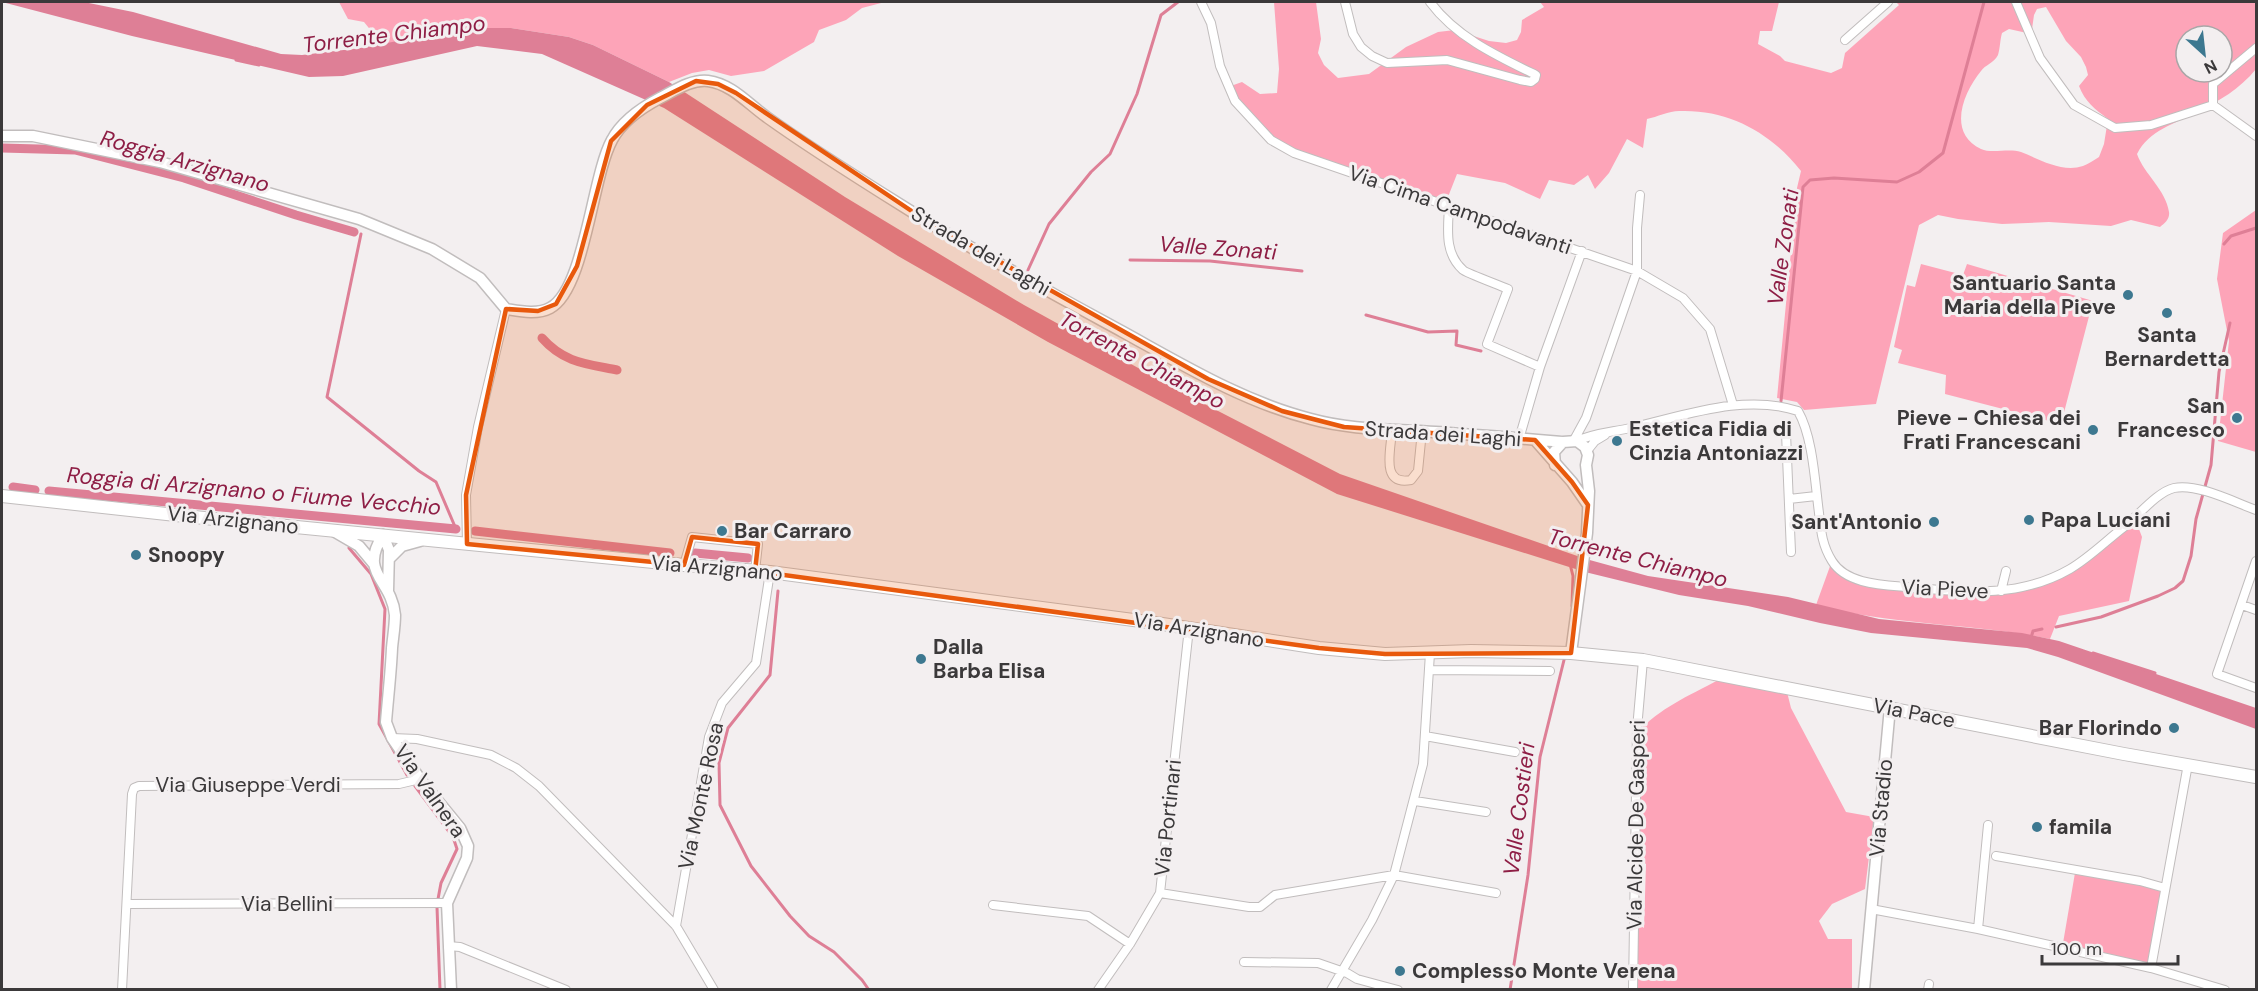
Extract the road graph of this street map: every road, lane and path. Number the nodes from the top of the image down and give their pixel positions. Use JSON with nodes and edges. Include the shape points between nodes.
{"nodes":[{"id":1,"x":1201,"y":2,"type":"edge"},
{"id":2,"x":1345,"y":2,"type":"edge"},
{"id":3,"x":1430,"y":2,"type":"edge"},
{"id":4,"x":1888,"y":2,"type":"edge"},
{"id":5,"x":2016,"y":2,"type":"edge"},
{"id":6,"x":1845,"y":40,"type":"dead end"},
{"id":7,"x":2256,"y":48,"type":"edge"},
{"id":8,"x":2213,"y":105,"type":"junction"},
{"id":9,"x":2,"y":136,"type":"edge"},
{"id":10,"x":2256,"y":136,"type":"edge"},
{"id":11,"x":1640,"y":195,"type":"dead end"},
{"id":12,"x":1449,"y":206,"type":"junction"},
{"id":13,"x":1582,"y":251,"type":"junction"},
{"id":14,"x":1637,"y":271,"type":"junction"},
{"id":15,"x":506,"y":309,"type":"junction"},
{"id":16,"x":1540,"y":367,"type":"junction"},
{"id":17,"x":1733,"y":405,"type":"junction"},
{"id":18,"x":1586,"y":418,"type":"junction"},
{"id":19,"x":1392,"y":430,"type":"junction"},
{"id":20,"x":1422,"y":431,"type":"junction"},
{"id":21,"x":1611,"y":432,"type":"junction"},
{"id":22,"x":1786,"y":433,"type":"dead end"},
{"id":23,"x":1594,"y":435,"type":"junction"},
{"id":24,"x":1519,"y":439,"type":"junction"},
{"id":25,"x":1535,"y":440,"type":"junction"},
{"id":26,"x":1571,"y":441,"type":"junction"},
{"id":27,"x":1587,"y":451,"type":"junction"},
{"id":28,"x":1586,"y":465,"type":"junction"},
{"id":29,"x":1558,"y":468,"type":"junction"},
{"id":30,"x":2,"y":496,"type":"edge"},
{"id":31,"x":1816,"y":496,"type":"junction"},
{"id":32,"x":1789,"y":499,"type":"junction"},
{"id":33,"x":1588,"y":505,"type":"junction"},
{"id":34,"x":2256,"y":510,"type":"edge"},
{"id":35,"x":329,"y":529,"type":"junction"},
{"id":36,"x":382,"y":535,"type":"junction"},
{"id":37,"x":426,"y":540,"type":"junction"},
{"id":38,"x":467,"y":544,"type":"junction"},
{"id":39,"x":1791,"y":552,"type":"dead end"},
{"id":40,"x":390,"y":558,"type":"junction"},
{"id":41,"x":2256,"y":561,"type":"edge"},
{"id":42,"x":374,"y":564,"type":"junction"},
{"id":43,"x":684,"y":565,"type":"junction"},
{"id":44,"x":755,"y":571,"type":"junction"},
{"id":45,"x":2006,"y":571,"type":"dead end"},
{"id":46,"x":770,"y":572,"type":"junction"},
{"id":47,"x":388,"y":591,"type":"junction"},
{"id":48,"x":2001,"y":591,"type":"junction"},
{"id":49,"x":2242,"y":605,"type":"junction"},
{"id":50,"x":2256,"y":610,"type":"edge"},
{"id":51,"x":1189,"y":628,"type":"junction"},
{"id":52,"x":1430,"y":653,"type":"junction"},
{"id":53,"x":1571,"y":653,"type":"junction"},
{"id":54,"x":1643,"y":660,"type":"junction"},
{"id":55,"x":1429,"y":670,"type":"junction"},
{"id":56,"x":1550,"y":671,"type":"dead end"},
{"id":57,"x":2256,"y":688,"type":"edge"},
{"id":58,"x":1890,"y":707,"type":"junction"},
{"id":59,"x":1425,"y":736,"type":"junction"},
{"id":60,"x":392,"y":738,"type":"junction"},
{"id":61,"x":1515,"y":752,"type":"dead end"},
{"id":62,"x":2188,"y":764,"type":"junction"},
{"id":63,"x":2256,"y":777,"type":"edge"},
{"id":64,"x":420,"y":779,"type":"junction"},
{"id":65,"x":1415,"y":801,"type":"junction"},
{"id":66,"x":1486,"y":812,"type":"dead end"},
{"id":67,"x":1988,"y":825,"type":"dead end"},
{"id":68,"x":1996,"y":856,"type":"dead end"},
{"id":69,"x":1394,"y":875,"type":"junction"},
{"id":70,"x":2165,"y":888,"type":"junction"},
{"id":71,"x":1160,"y":893,"type":"junction"},
{"id":72,"x":1496,"y":893,"type":"dead end"},
{"id":73,"x":447,"y":903,"type":"junction"},
{"id":74,"x":128,"y":904,"type":"junction"},
{"id":75,"x":993,"y":905,"type":"dead end"},
{"id":76,"x":1871,"y":909,"type":"junction"},
{"id":77,"x":676,"y":926,"type":"junction"},
{"id":78,"x":1978,"y":929,"type":"junction"},
{"id":79,"x":1130,"y":944,"type":"junction"},
{"id":80,"x":448,"y":946,"type":"junction"},
{"id":81,"x":1244,"y":962,"type":"dead end"},
{"id":82,"x":2151,"y":968,"type":"junction"},
{"id":83,"x":1343,"y":972,"type":"junction"},
{"id":84,"x":122,"y":990,"type":"edge"},
{"id":85,"x":451,"y":990,"type":"edge"},
{"id":86,"x":566,"y":990,"type":"edge"},
{"id":87,"x":714,"y":990,"type":"edge"},
{"id":88,"x":1098,"y":990,"type":"edge"},
{"id":89,"x":1331,"y":990,"type":"edge"},
{"id":90,"x":1398,"y":990,"type":"edge"},
{"id":91,"x":1633,"y":990,"type":"edge"},
{"id":92,"x":1863,"y":990,"type":"edge"},
{"id":93,"x":2225,"y":990,"type":"edge"}],
"edges":[{"from":1,"to":12,"type":"street","name":"Via Cima Campodavanti","via":[[1235,101],[1271,140],[1294,153]]},
{"from":2,"to":3,"type":"street","via":[[1353,34],[1361,47],[1387,63],[1448,60],[1520,80],[1535,79],[1536,75],[1453,27]]},
{"from":4,"to":6,"type":"street"},
{"from":5,"to":8,"type":"street","via":[[2040,58],[2074,105],[2115,128],[2151,125]]},
{"from":7,"to":8,"type":"street","via":[[2213,84]]},
{"from":8,"to":10,"type":"street"},
{"from":9,"to":15,"type":"street","via":[[33,136],[160,162],[359,219],[432,249],[480,278]]},
{"from":11,"to":14,"type":"street"},
{"from":12,"to":13,"type":"street","name":"Via Cima Campodavanti"},
{"from":12,"to":16,"type":"street","via":[[1448,247],[1463,271],[1508,289],[1487,344]]},
{"from":13,"to":14,"type":"street","name":"Via Cima Campodavanti"},
{"from":13,"to":16,"type":"street"},
{"from":14,"to":17,"type":"street","name":"Via Cima Campodavanti","via":[[1683,298],[1710,329]]},
{"from":14,"to":18,"type":"street"},
{"from":15,"to":19,"type":"street","name":"Strada dei Laghi","via":[[549,309],[570,283],[603,164],[611,141],[623,124],[647,105],[696,81],[707,81],[736,93],[766,117],[919,216],[1208,379],[1282,411],[1344,427]]},
{"from":15,"to":38,"type":"street","via":[[466,495]]},
{"from":16,"to":24,"type":"street"},
{"from":17,"to":21,"type":"street"},
{"from":17,"to":31,"type":"street","name":"Via Pieve","via":[[1779,405],[1798,411],[1804,422]]},
{"from":18,"to":23,"type":"street","via":[[1588,430]]},
{"from":18,"to":26,"type":"street"},
{"from":19,"to":20,"type":"street","name":"Strada dei Laghi"},
{"from":19,"to":20,"type":"street","via":[[1389,472],[1401,482],[1411,480],[1418,471]]},
{"from":20,"to":24,"type":"street","name":"Strada dei Laghi"},
{"from":21,"to":23,"type":"street"},
{"from":21,"to":27,"type":"street"},
{"from":22,"to":32,"type":"street"},
{"from":23,"to":26,"type":"street"},
{"from":24,"to":25,"type":"street","name":"Strada dei Laghi"},
{"from":25,"to":26,"type":"street","name":"Strada dei Laghi"},
{"from":25,"to":29,"type":"street"},
{"from":26,"to":27,"type":"street"},
{"from":26,"to":29,"type":"street","via":[[1554,452]]},
{"from":27,"to":28,"type":"street"},
{"from":28,"to":29,"type":"street","via":[[1575,474]]},
{"from":28,"to":33,"type":"street"},
{"from":29,"to":33,"type":"street"},
{"from":30,"to":35,"type":"main road","name":"Via Arzignano"},
{"from":31,"to":32,"type":"street"},
{"from":31,"to":48,"type":"street","name":"Via Pieve","via":[[1822,540],[1833,563],[1850,577],[1885,585],[1981,593]]},
{"from":32,"to":39,"type":"street"},
{"from":33,"to":53,"type":"street"},
{"from":34,"to":48,"type":"street","name":"Via Pieve","via":[[2195,488],[2171,489],[2072,568],[2046,582]]},
{"from":35,"to":36,"type":"main road","name":"Via Arzignano"},
{"from":35,"to":42,"type":"street","name":"Via Valnera","via":[[359,546]]},
{"from":36,"to":37,"type":"main road","name":"Via Arzignano"},
{"from":36,"to":40,"type":"street","name":"Via Valnera"},
{"from":36,"to":42,"type":"street","via":[[374,550]]},
{"from":37,"to":38,"type":"main road","name":"Via Arzignano"},
{"from":37,"to":40,"type":"street","via":[[402,546]]},
{"from":38,"to":43,"type":"main road","name":"Via Arzignano"},
{"from":40,"to":47,"type":"street","name":"Via Valnera"},
{"from":41,"to":49,"type":"street"},
{"from":42,"to":47,"type":"street","name":"Via Valnera"},
{"from":43,"to":44,"type":"main road","name":"Via Arzignano"},
{"from":43,"to":44,"type":"street","via":[[692,537],[758,544]]},
{"from":44,"to":46,"type":"main road","name":"Via Arzignano"},
{"from":45,"to":48,"type":"street"},
{"from":46,"to":51,"type":"main road","name":"Via Arzignano"},
{"from":46,"to":77,"type":"street","name":"Via Monte Rosa","via":[[756,663],[722,703],[709,736]]},
{"from":47,"to":60,"type":"street","name":"Via Valnera","via":[[395,614],[386,722]]},
{"from":49,"to":50,"type":"street"},
{"from":49,"to":57,"type":"street","via":[[2217,674]]},
{"from":51,"to":52,"type":"main road","name":"Via Arzignano","via":[[1319,648],[1385,654]]},
{"from":51,"to":71,"type":"street","name":"Via Portinari"},
{"from":52,"to":53,"type":"main road","name":"Via Arzignano"},
{"from":52,"to":55,"type":"street"},
{"from":53,"to":54,"type":"main road","name":"Via Pace"},
{"from":54,"to":58,"type":"main road","name":"Via Pace"},
{"from":54,"to":91,"type":"street","name":"Via Alcide De Gasperi"},
{"from":55,"to":56,"type":"street"},
{"from":55,"to":59,"type":"street"},
{"from":58,"to":62,"type":"main road","name":"Via Pace"},
{"from":58,"to":76,"type":"street","name":"Via Stadio"},
{"from":59,"to":61,"type":"street"},
{"from":59,"to":65,"type":"street"},
{"from":60,"to":64,"type":"street","name":"Via Valnera"},
{"from":60,"to":77,"type":"street","via":[[491,755],[516,768],[539,786]]},
{"from":62,"to":63,"type":"main road","name":"Via Pace"},
{"from":62,"to":70,"type":"street"},
{"from":64,"to":73,"type":"street","name":"Via Valnera","via":[[460,828],[468,846],[467,858]]},
{"from":64,"to":74,"type":"street","name":"Via Giuseppe Verdi","via":[[399,784],[134,788]]},
{"from":65,"to":66,"type":"street"},
{"from":65,"to":69,"type":"street"},
{"from":67,"to":78,"type":"street"},
{"from":68,"to":70,"type":"street"},
{"from":69,"to":71,"type":"street","via":[[1275,895],[1260,907]]},
{"from":69,"to":72,"type":"street"},
{"from":69,"to":83,"type":"street"},
{"from":70,"to":82,"type":"street"},
{"from":71,"to":79,"type":"street","name":"Via Portinari"},
{"from":73,"to":74,"type":"street","name":"Via Bellini"},
{"from":73,"to":80,"type":"street","name":"Via Valnera"},
{"from":74,"to":84,"type":"street","name":"Via Giuseppe Verdi"},
{"from":75,"to":79,"type":"street","via":[[1088,916]]},
{"from":76,"to":78,"type":"street"},
{"from":76,"to":92,"type":"street","name":"Via Stadio"},
{"from":77,"to":87,"type":"street"},
{"from":78,"to":82,"type":"street"},
{"from":79,"to":88,"type":"street","name":"Via Portinari"},
{"from":80,"to":85,"type":"street","name":"Via Valnera"},
{"from":80,"to":86,"type":"street","via":[[460,947]]},
{"from":81,"to":83,"type":"street","via":[[1318,963]]},
{"from":82,"to":93,"type":"street"},
{"from":83,"to":89,"type":"street"},
{"from":83,"to":90,"type":"street"}]}
